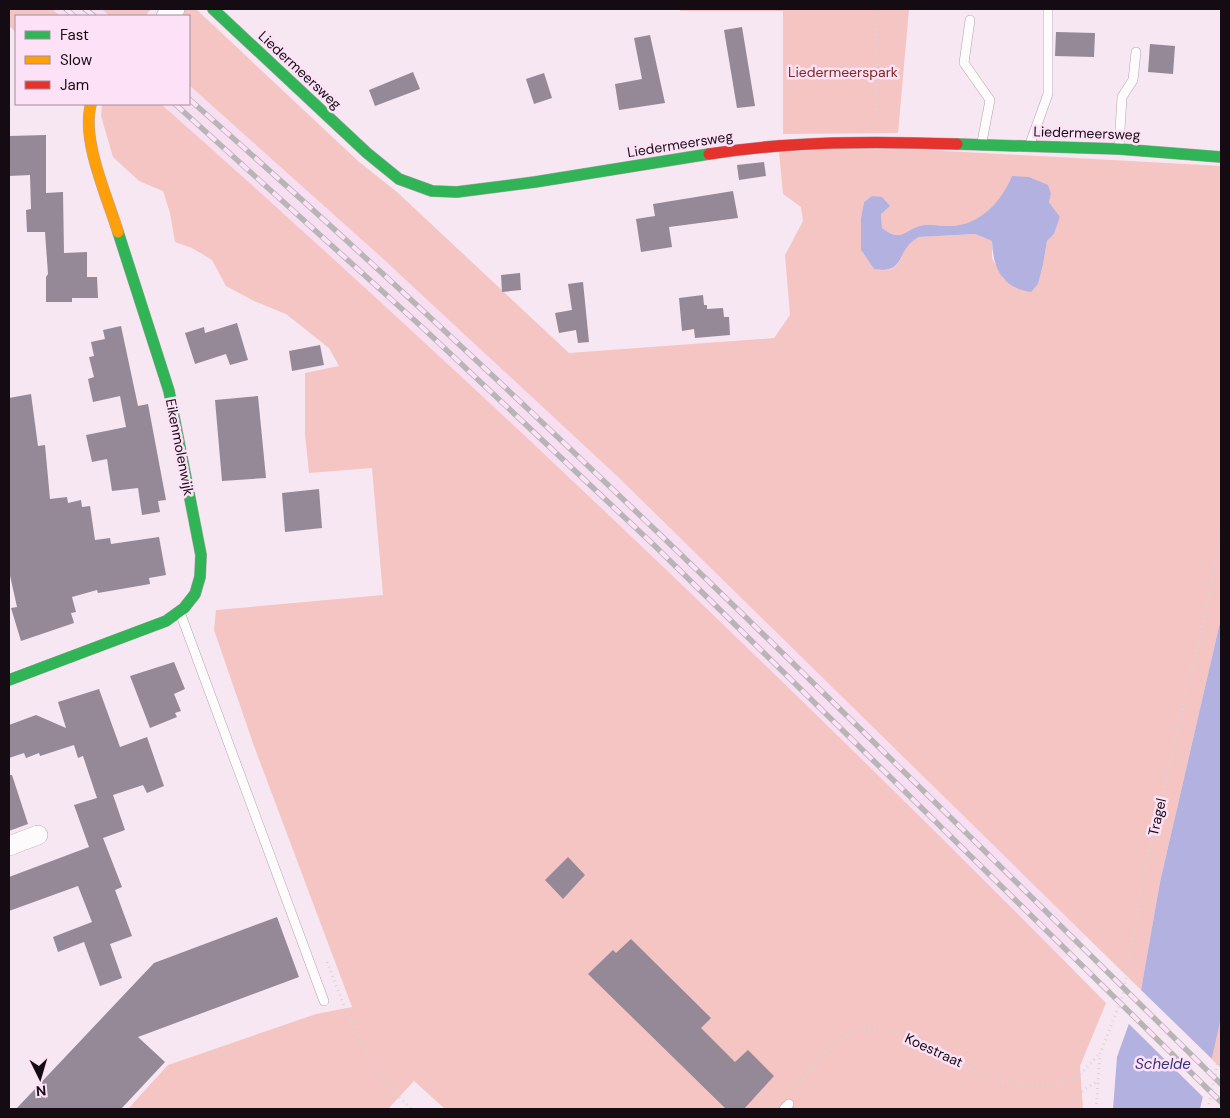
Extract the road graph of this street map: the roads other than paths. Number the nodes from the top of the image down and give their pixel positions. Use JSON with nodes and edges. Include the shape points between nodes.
{"nodes":[{"id":1,"x":213,"y":9,"type":"edge"},
{"id":2,"x":1048,"y":9,"type":"edge"},
{"id":3,"x":970,"y":20,"type":"dead end"},
{"id":4,"x":1136,"y":52,"type":"dead end"},
{"id":5,"x":91,"y":105,"type":"edge"},
{"id":6,"x":981,"y":145,"type":"junction"},
{"id":7,"x":1029,"y":146,"type":"junction"},
{"id":8,"x":1119,"y":149,"type":"junction"},
{"id":9,"x":1221,"y":157,"type":"edge"},
{"id":10,"x":180,"y":613,"type":"junction"},
{"id":11,"x":9,"y":680,"type":"edge"},
{"id":12,"x":38,"y":835,"type":"dead end"},
{"id":13,"x":9,"y":846,"type":"edge"},
{"id":14,"x":324,"y":1001,"type":"dead end"}],
"edges":[{"from":1,"to":6,"type":"street","name":"Liedermeersweg","via":[[366,153],[399,179],[432,192],[535,182],[794,143],[877,141]]},
{"from":2,"to":7,"type":"lane","via":[[1048,94]]},
{"from":3,"to":6,"type":"lane","via":[[964,63],[990,100]]},
{"from":4,"to":8,"type":"lane","via":[[1133,80],[1122,96]]},
{"from":5,"to":10,"type":"street","name":"Eikenmolenwijk","via":[[87,118],[89,140],[169,391],[201,555],[199,586],[192,601]]},
{"from":6,"to":7,"type":"street","name":"Liedermeersweg"},
{"from":7,"to":8,"type":"street","name":"Liedermeersweg"},
{"from":8,"to":9,"type":"street","name":"Liedermeersweg"},
{"from":10,"to":11,"type":"street","name":"Eikenmolenwijk"},
{"from":10,"to":14,"type":"lane"},
{"from":12,"to":13,"type":"street"}]}
